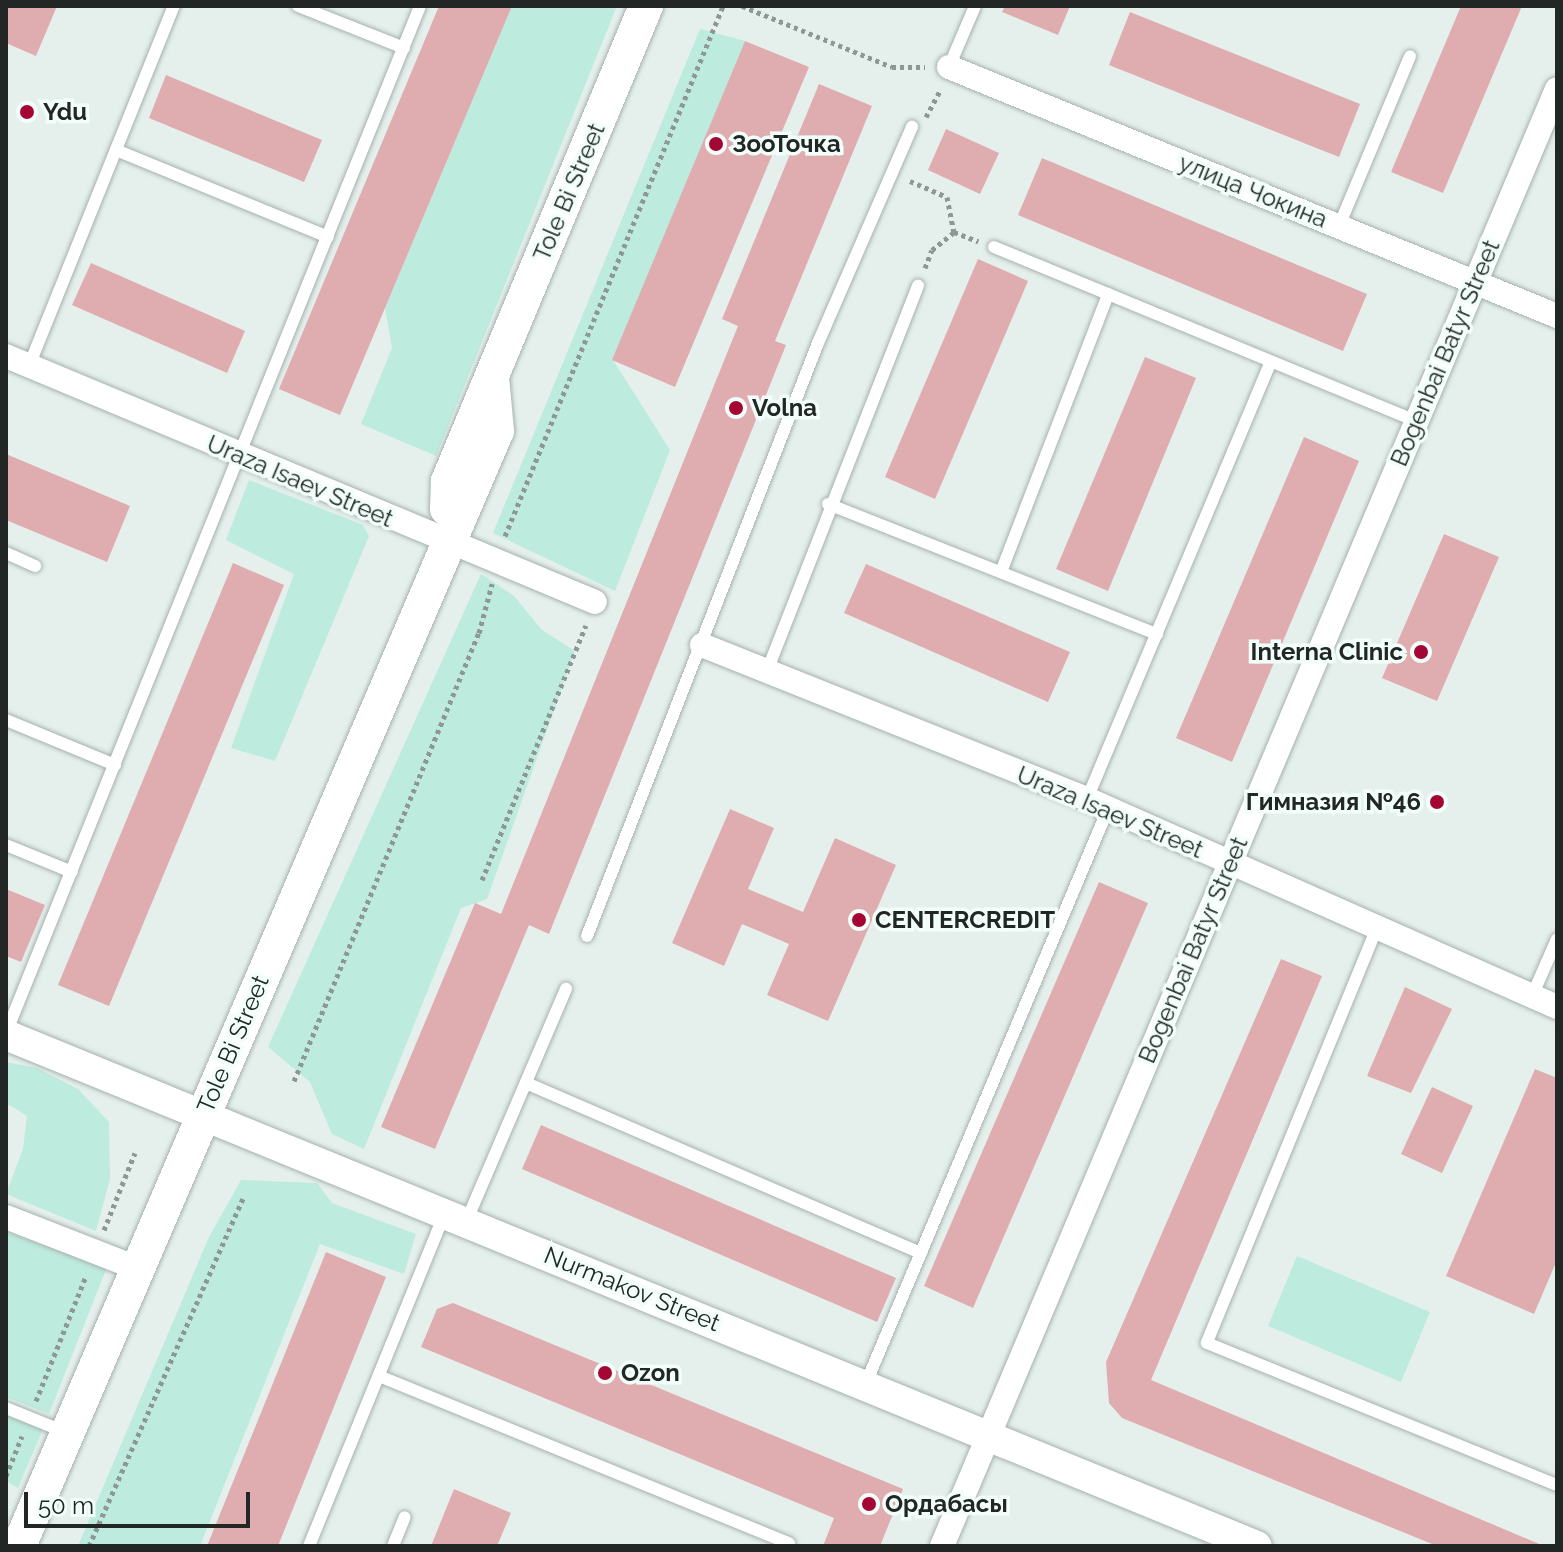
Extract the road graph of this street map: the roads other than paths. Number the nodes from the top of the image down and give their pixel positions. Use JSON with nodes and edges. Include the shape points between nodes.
{"nodes":[{"id":1,"x":174,"y":6,"type":"edge"},
{"id":2,"x":298,"y":6,"type":"edge"},
{"id":3,"x":420,"y":6,"type":"edge"},
{"id":4,"x":646,"y":6,"type":"edge"},
{"id":5,"x":975,"y":6,"type":"edge"},
{"id":6,"x":404,"y":48,"type":"junction"},
{"id":7,"x":1410,"y":56,"type":"dead end"},
{"id":8,"x":949,"y":67,"type":"joint"},
{"id":9,"x":1557,"y":89,"type":"edge"},
{"id":10,"x":912,"y":127,"type":"road end"},
{"id":11,"x":116,"y":150,"type":"junction"},
{"id":12,"x":1339,"y":226,"type":"junction"},
{"id":13,"x":328,"y":237,"type":"junction"},
{"id":14,"x":994,"y":247,"type":"road end"},
{"id":15,"x":1475,"y":283,"type":"junction"},
{"id":16,"x":918,"y":285,"type":"road end"},
{"id":17,"x":1108,"y":294,"type":"junction"},
{"id":18,"x":1557,"y":316,"type":"edge"},
{"id":19,"x":6,"y":356,"type":"edge"},
{"id":20,"x":1271,"y":362,"type":"junction"},
{"id":21,"x":29,"y":366,"type":"junction"},
{"id":22,"x":1417,"y":421,"type":"junction"},
{"id":23,"x":241,"y":456,"type":"junction"},
{"id":24,"x":828,"y":504,"type":"junction"},
{"id":25,"x":445,"y":541,"type":"junction"},
{"id":26,"x":6,"y":553,"type":"edge"},
{"id":27,"x":35,"y":566,"type":"dead end"},
{"id":28,"x":1001,"y":572,"type":"junction"},
{"id":29,"x":595,"y":602,"type":"road end"},
{"id":30,"x":1157,"y":634,"type":"junction"},
{"id":31,"x":702,"y":645,"type":"junction"},
{"id":32,"x":767,"y":671,"type":"junction"},
{"id":33,"x":6,"y":720,"type":"edge"},
{"id":34,"x":115,"y":765,"type":"junction"},
{"id":35,"x":1098,"y":804,"type":"junction"},
{"id":36,"x":6,"y":845,"type":"edge"},
{"id":37,"x":1230,"y":864,"type":"junction"},
{"id":38,"x":72,"y":872,"type":"junction"},
{"id":39,"x":1376,"y":930,"type":"junction"},
{"id":40,"x":587,"y":936,"type":"dead end"},
{"id":41,"x":1557,"y":939,"type":"edge"},
{"id":42,"x":566,"y":989,"type":"dead end"},
{"id":43,"x":1532,"y":996,"type":"junction"},
{"id":44,"x":1557,"y":1007,"type":"edge"},
{"id":45,"x":6,"y":1034,"type":"edge"},
{"id":46,"x":526,"y":1083,"type":"junction"},
{"id":47,"x":203,"y":1116,"type":"junction"},
{"id":48,"x":6,"y":1217,"type":"edge"},
{"id":49,"x":455,"y":1218,"type":"junction"},
{"id":50,"x":921,"y":1253,"type":"junction"},
{"id":51,"x":137,"y":1268,"type":"junction"},
{"id":52,"x":379,"y":1376,"type":"junction"},
{"id":53,"x":866,"y":1383,"type":"junction"},
{"id":54,"x":6,"y":1408,"type":"edge"},
{"id":55,"x":990,"y":1432,"type":"junction"},
{"id":56,"x":68,"y":1433,"type":"junction"},
{"id":57,"x":1557,"y":1485,"type":"edge"},
{"id":58,"x":405,"y":1517,"type":"dead end"},
{"id":59,"x":789,"y":1543,"type":"dead end"},
{"id":60,"x":1253,"y":1545,"type":"edge"},
{"id":61,"x":19,"y":1546,"type":"edge"},
{"id":62,"x":309,"y":1546,"type":"edge"},
{"id":63,"x":393,"y":1546,"type":"edge"},
{"id":64,"x":942,"y":1546,"type":"edge"}],
"edges":[{"from":1,"to":11,"type":"lane"},
{"from":2,"to":6,"type":"lane"},
{"from":3,"to":6,"type":"lane"},
{"from":4,"to":25,"type":"main road","name":"Tole Bi Street","via":[[492,377],[497,431]]},
{"from":5,"to":8,"type":"lane"},
{"from":6,"to":13,"type":"lane"},
{"from":7,"to":12,"type":"lane"},
{"from":8,"to":12,"type":"street","name":"улица Чокина"},
{"from":9,"to":15,"type":"street","name":"Bogenbai Batyr Street"},
{"from":10,"to":31,"type":"lane","via":[[818,343]]},
{"from":11,"to":13,"type":"lane"},
{"from":11,"to":21,"type":"lane"},
{"from":12,"to":15,"type":"street","name":"улица Чокина"},
{"from":13,"to":23,"type":"lane"},
{"from":14,"to":17,"type":"lane"},
{"from":15,"to":18,"type":"street","name":"улица Чокина"},
{"from":15,"to":22,"type":"street","name":"Bogenbai Batyr Street"},
{"from":16,"to":24,"type":"lane"},
{"from":17,"to":20,"type":"lane"},
{"from":17,"to":28,"type":"lane"},
{"from":19,"to":21,"type":"street","name":"Uraza Isaev Street"},
{"from":20,"to":22,"type":"lane"},
{"from":20,"to":30,"type":"lane"},
{"from":21,"to":23,"type":"street","name":"Uraza Isaev Street"},
{"from":22,"to":37,"type":"street","name":"Bogenbai Batyr Street"},
{"from":23,"to":25,"type":"street","name":"Uraza Isaev Street"},
{"from":23,"to":34,"type":"lane"},
{"from":24,"to":28,"type":"lane"},
{"from":24,"to":32,"type":"lane"},
{"from":25,"to":29,"type":"street","name":"Uraza Isaev Street"},
{"from":25,"to":47,"type":"main road","name":"Tole Bi Street"},
{"from":26,"to":27,"type":"lane"},
{"from":28,"to":30,"type":"lane"},
{"from":30,"to":35,"type":"lane"},
{"from":31,"to":32,"type":"street","name":"Uraza Isaev Street"},
{"from":31,"to":40,"type":"lane"},
{"from":32,"to":35,"type":"street","name":"Uraza Isaev Street"},
{"from":33,"to":34,"type":"lane"},
{"from":34,"to":38,"type":"lane"},
{"from":35,"to":37,"type":"street","name":"Uraza Isaev Street"},
{"from":35,"to":50,"type":"lane"},
{"from":36,"to":38,"type":"lane"},
{"from":37,"to":39,"type":"street","name":"Uraza Isaev Street"},
{"from":37,"to":55,"type":"street","name":"Bogenbai Batyr Street"},
{"from":38,"to":45,"type":"lane"},
{"from":39,"to":43,"type":"street","name":"Uraza Isaev Street"},
{"from":39,"to":57,"type":"lane","via":[[1207,1343]]},
{"from":41,"to":43,"type":"lane"},
{"from":42,"to":46,"type":"lane"},
{"from":43,"to":44,"type":"street","name":"Uraza Isaev Street"},
{"from":45,"to":47,"type":"street","name":"Nurmakov Street"},
{"from":46,"to":49,"type":"lane"},
{"from":46,"to":50,"type":"lane"},
{"from":47,"to":49,"type":"street","name":"Nurmakov Street"},
{"from":47,"to":51,"type":"main road","name":"Tole Bi Street"},
{"from":48,"to":51,"type":"street"},
{"from":49,"to":52,"type":"lane"},
{"from":49,"to":53,"type":"street","name":"Nurmakov Street"},
{"from":50,"to":53,"type":"lane"},
{"from":51,"to":56,"type":"main road","name":"Tole Bi Street"},
{"from":52,"to":59,"type":"lane"},
{"from":52,"to":62,"type":"lane"},
{"from":53,"to":55,"type":"street","name":"Nurmakov Street"},
{"from":54,"to":56,"type":"lane"},
{"from":55,"to":60,"type":"street","name":"Nurmakov Street"},
{"from":55,"to":64,"type":"street","name":"Bogenbai Batyr Street"},
{"from":56,"to":61,"type":"main road","name":"Tole Bi Street"},
{"from":58,"to":63,"type":"lane"}]}
